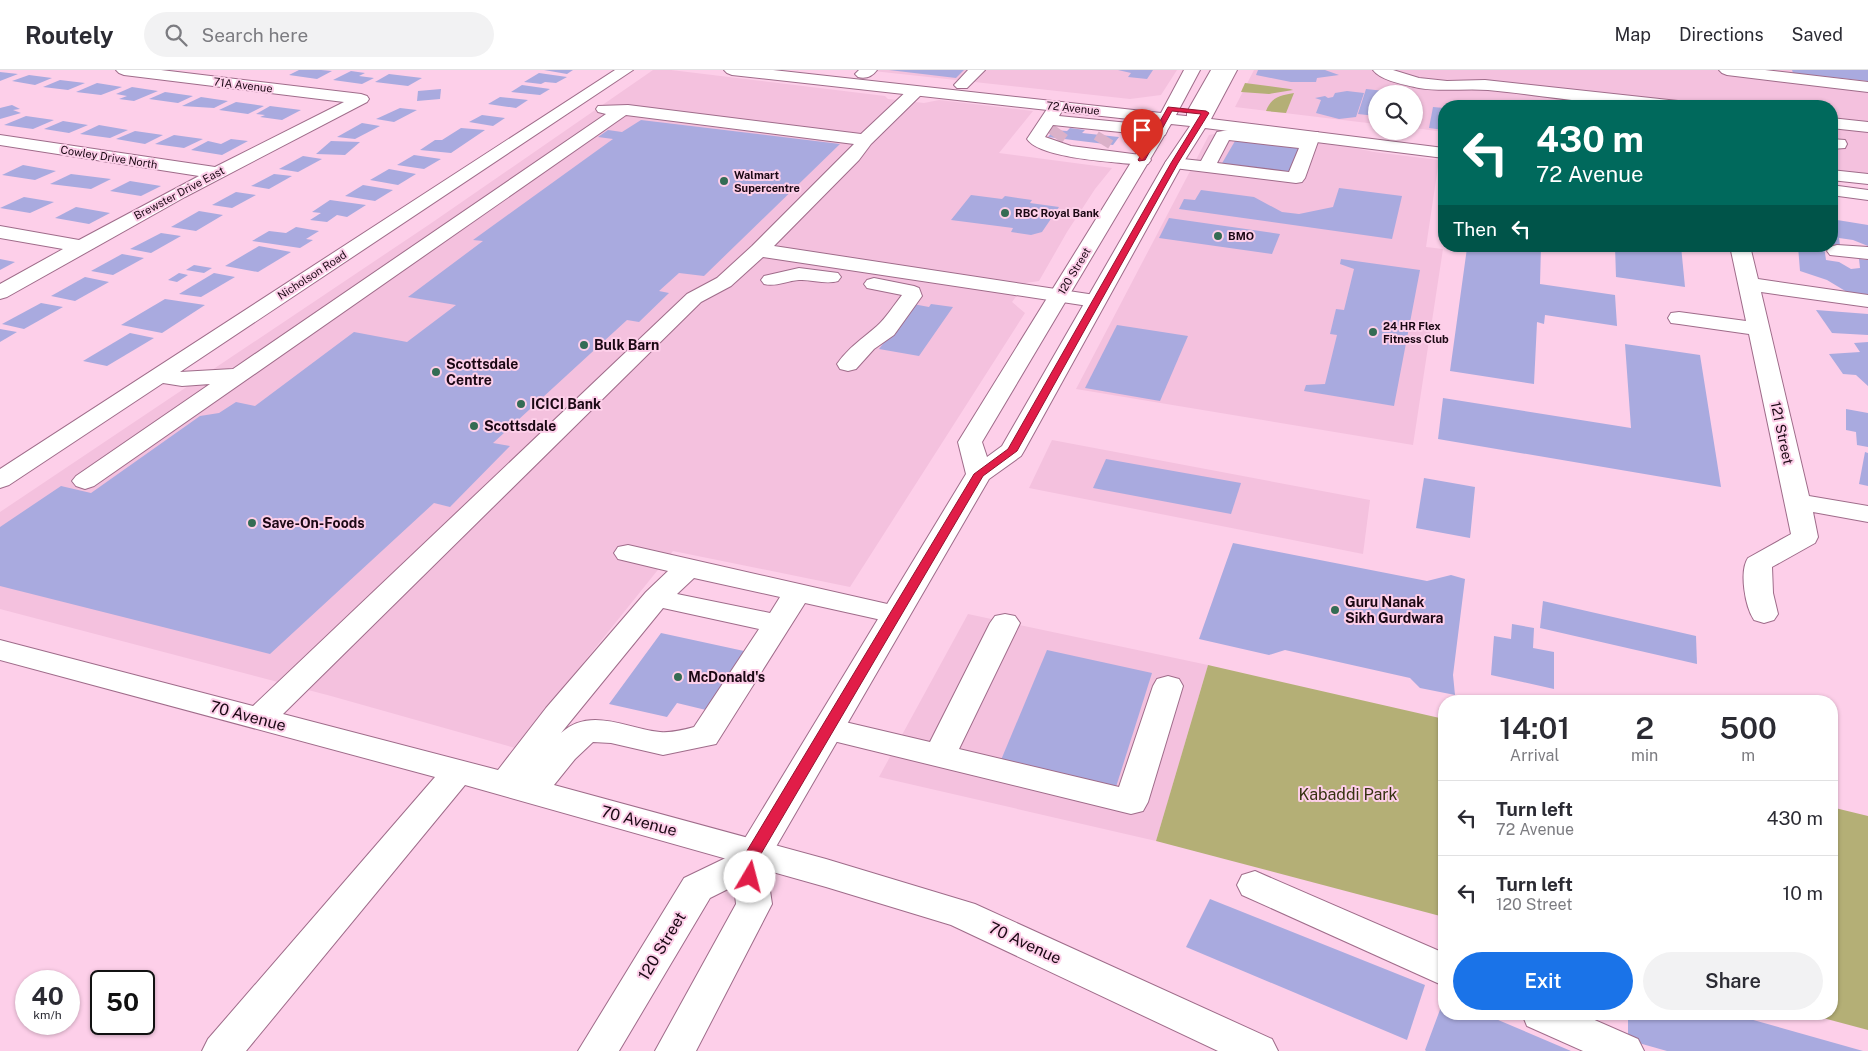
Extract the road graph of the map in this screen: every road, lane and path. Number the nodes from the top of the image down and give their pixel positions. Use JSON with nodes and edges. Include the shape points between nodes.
{"nodes":[{"id":1,"x":124,"y":70,"type":"edge"},
{"id":2,"x":217,"y":70,"type":"edge"},
{"id":3,"x":625,"y":70,"type":"edge"},
{"id":4,"x":732,"y":70,"type":"edge"},
{"id":5,"x":809,"y":70,"type":"edge"},
{"id":6,"x":977,"y":70,"type":"edge"},
{"id":7,"x":1192,"y":70,"type":"edge"},
{"id":8,"x":1219,"y":70,"type":"edge"},
{"id":9,"x":1229,"y":70,"type":"edge"},
{"id":10,"x":1381,"y":70,"type":"edge"},
{"id":11,"x":1463,"y":70,"type":"edge"},
{"id":12,"x":1727,"y":70,"type":"edge"},
{"id":13,"x":866,"y":72,"type":"edge"},
{"id":14,"x":196,"y":79,"type":"junction"},
{"id":15,"x":840,"y":82,"type":"junction"},
{"id":16,"x":962,"y":85,"type":"junction"},
{"id":17,"x":1460,"y":86,"type":"junction"},
{"id":18,"x":1868,"y":87,"type":"edge"},
{"id":19,"x":917,"y":90,"type":"junction"},
{"id":20,"x":361,"y":99,"type":"joint"},
{"id":21,"x":1623,"y":100,"type":"edge"},
{"id":22,"x":573,"y":104,"type":"junction"},
{"id":23,"x":621,"y":111,"type":"junction"},
{"id":24,"x":1200,"y":116,"type":"junction"},
{"id":25,"x":1165,"y":120,"type":"junction"},
{"id":26,"x":1838,"y":124,"type":"edge"},
{"id":27,"x":1057,"y":127,"type":"junction"},
{"id":28,"x":1868,"y":127,"type":"edge"},
{"id":29,"x":1127,"y":128,"type":"junction"},
{"id":30,"x":0,"y":140,"type":"edge"},
{"id":31,"x":865,"y":140,"type":"junction"},
{"id":32,"x":1311,"y":140,"type":"junction"},
{"id":33,"x":1096,"y":141,"type":"junction"},
{"id":34,"x":1438,"y":142,"type":"edge"},
{"id":35,"x":1438,"y":152,"type":"edge"},
{"id":36,"x":1142,"y":160,"type":"junction"},
{"id":37,"x":1174,"y":163,"type":"junction"},
{"id":38,"x":1206,"y":167,"type":"junction"},
{"id":39,"x":217,"y":173,"type":"junction"},
{"id":40,"x":1838,"y":176,"type":"edge"},
{"id":41,"x":1860,"y":178,"type":"edge"},
{"id":42,"x":1838,"y":191,"type":"edge"},
{"id":43,"x":1868,"y":195,"type":"edge"},
{"id":44,"x":1838,"y":202,"type":"edge"},
{"id":45,"x":1868,"y":205,"type":"edge"},
{"id":46,"x":413,"y":209,"type":"junction"},
{"id":47,"x":468,"y":217,"type":"junction"},
{"id":48,"x":0,"y":232,"type":"edge"},
{"id":49,"x":82,"y":246,"type":"junction"},
{"id":50,"x":759,"y":250,"type":"junction"},
{"id":51,"x":1838,"y":251,"type":"edge"},
{"id":52,"x":1741,"y":252,"type":"edge"},
{"id":53,"x":1868,"y":253,"type":"edge"},
{"id":54,"x":772,"y":280,"type":"dead end"},
{"id":55,"x":1748,"y":284,"type":"junction"},
{"id":56,"x":0,"y":293,"type":"edge"},
{"id":57,"x":1059,"y":296,"type":"junction"},
{"id":58,"x":1096,"y":301,"type":"junction"},
{"id":59,"x":1868,"y":301,"type":"edge"},
{"id":60,"x":1679,"y":318,"type":"dead end"},
{"id":61,"x":1758,"y":328,"type":"junction"},
{"id":62,"x":848,"y":364,"type":"dead end"},
{"id":63,"x":239,"y":375,"type":"junction"},
{"id":64,"x":158,"y":376,"type":"junction"},
{"id":65,"x":979,"y":474,"type":"junction"},
{"id":66,"x":0,"y":480,"type":"edge"},
{"id":67,"x":85,"y":481,"type":"dead end"},
{"id":68,"x":1797,"y":502,"type":"junction"},
{"id":69,"x":1868,"y":514,"type":"edge"},
{"id":70,"x":628,"y":553,"type":"dead end"},
{"id":71,"x":688,"y":568,"type":"junction"},
{"id":72,"x":798,"y":592,"type":"junction"},
{"id":73,"x":663,"y":599,"type":"junction"},
{"id":74,"x":895,"y":614,"type":"junction"},
{"id":75,"x":1764,"y":614,"type":"dead end"},
{"id":76,"x":1005,"y":622,"type":"dead end"},
{"id":77,"x":777,"y":624,"type":"junction"},
{"id":78,"x":0,"y":650,"type":"edge"},
{"id":79,"x":1168,"y":686,"type":"dead end"},
{"id":80,"x":259,"y":719,"type":"junction"},
{"id":81,"x":828,"y":729,"type":"junction"},
{"id":82,"x":940,"y":756,"type":"junction"},
{"id":83,"x":458,"y":772,"type":"junction"},
{"id":84,"x":518,"y":788,"type":"junction"},
{"id":85,"x":750,"y":858,"type":"junction"},
{"id":86,"x":1254,"y":885,"type":"dead end"},
{"id":87,"x":1438,"y":967,"type":"edge"},
{"id":88,"x":1554,"y":1020,"type":"edge"},
{"id":89,"x":222,"y":1051,"type":"edge"},
{"id":90,"x":598,"y":1051,"type":"edge"},
{"id":91,"x":675,"y":1051,"type":"edge"},
{"id":92,"x":1258,"y":1051,"type":"edge"},
{"id":93,"x":1624,"y":1051,"type":"edge"}],
"edges":[{"from":1,"to":14,"type":"main road","name":"71A Avenue"},
{"from":2,"to":14,"type":"main road"},
{"from":3,"to":22,"type":"main road","name":"Nicholson Road"},
{"from":4,"to":15,"type":"main road","name":"72 Avenue"},
{"from":5,"to":13,"type":"main road","name":"72 Avenue"},
{"from":6,"to":16,"type":"main road"},
{"from":7,"to":25,"type":"main road","name":"120 Street"},
{"from":8,"to":24,"type":"main road"},
{"from":9,"to":24,"type":"main road","via":[[1211,106]]},
{"from":10,"to":17,"type":"main road","via":[[1419,83]]},
{"from":11,"to":17,"type":"main road"},
{"from":12,"to":18,"type":"main road"},
{"from":13,"to":16,"type":"main road","name":"72 Avenue"},
{"from":14,"to":20,"type":"main road","name":"71A Avenue"},
{"from":15,"to":16,"type":"main road","via":[[874,81],[943,88]]},
{"from":15,"to":19,"type":"main road","name":"72 Avenue"},
{"from":16,"to":25,"type":"main road","name":"72 Avenue"},
{"from":17,"to":21,"type":"main road","via":[[1485,85]]},
{"from":19,"to":27,"type":"main road","name":"72 Avenue"},
{"from":19,"to":31,"type":"main road"},
{"from":20,"to":39,"type":"main road","name":"Brewster Drive East"},
{"from":22,"to":23,"type":"main road"},
{"from":22,"to":46,"type":"main road","name":"Nicholson Road"},
{"from":23,"to":31,"type":"main road"},
{"from":23,"to":47,"type":"main road"},
{"from":24,"to":25,"type":"main road","name":"72 Avenue"},
{"from":24,"to":32,"type":"main road","name":"72 Avenue"},
{"from":24,"to":34,"type":"main road","name":"72 Avenue"},
{"from":24,"to":37,"type":"main road"},
{"from":25,"to":27,"type":"main road","name":"72 Avenue"},
{"from":25,"to":29,"type":"main road"},
{"from":25,"to":36,"type":"main road","name":"120 Street"},
{"from":26,"to":28,"type":"main road"},
{"from":27,"to":33,"type":"main road"},
{"from":27,"to":33,"type":"main road"},
{"from":29,"to":33,"type":"main road"},
{"from":29,"to":33,"type":"main road"},
{"from":30,"to":39,"type":"main road","name":"Cowley Drive North"},
{"from":31,"to":50,"type":"main road"},
{"from":32,"to":35,"type":"main road","name":"72 Avenue"},
{"from":32,"to":38,"type":"main road","via":[[1223,136]]},
{"from":32,"to":38,"type":"main road","via":[[1296,178]]},
{"from":33,"to":36,"type":"main road"},
{"from":36,"to":57,"type":"main road","name":"120 Street"},
{"from":37,"to":38,"type":"main road"},
{"from":37,"to":58,"type":"main road"},
{"from":39,"to":49,"type":"main road","name":"Brewster Drive East"},
{"from":40,"to":41,"type":"main road"},
{"from":42,"to":43,"type":"main road"},
{"from":44,"to":45,"type":"main road"},
{"from":46,"to":47,"type":"main road"},
{"from":46,"to":64,"type":"main road","name":"Nicholson Road"},
{"from":47,"to":63,"type":"main road"},
{"from":48,"to":49,"type":"main road"},
{"from":49,"to":56,"type":"main road","name":"Brewster Drive East"},
{"from":50,"to":57,"type":"main road"},
{"from":50,"to":80,"type":"main road","via":[[724,282],[694,298]]},
{"from":51,"to":53,"type":"main road"},
{"from":52,"to":55,"type":"main road","name":"121 Street"},
{"from":54,"to":62,"type":"main road","via":[[809,274],[912,292],[886,330],[866,344]]},
{"from":55,"to":59,"type":"main road"},
{"from":55,"to":61,"type":"main road","name":"121 Street"},
{"from":57,"to":58,"type":"main road"},
{"from":57,"to":65,"type":"main road","name":"120 Street","via":[[970,442]]},
{"from":58,"to":65,"type":"main road","via":[[1012,451]]},
{"from":60,"to":61,"type":"main road"},
{"from":61,"to":68,"type":"main road","name":"121 Street"},
{"from":63,"to":64,"type":"main road","via":[[182,379]]},
{"from":63,"to":67,"type":"main road"},
{"from":64,"to":66,"type":"main road","name":"Nicholson Road"},
{"from":65,"to":74,"type":"main road"},
{"from":68,"to":69,"type":"main road"},
{"from":68,"to":75,"type":"main road","name":"121 Street","via":[[1805,538],[1758,564]]},
{"from":70,"to":71,"type":"main road"},
{"from":71,"to":72,"type":"main road"},
{"from":71,"to":73,"type":"main road"},
{"from":72,"to":74,"type":"main road"},
{"from":72,"to":77,"type":"main road"},
{"from":73,"to":77,"type":"main road"},
{"from":73,"to":84,"type":"main road","via":[[554,720]]},
{"from":74,"to":81,"type":"main road"},
{"from":76,"to":82,"type":"main road"},
{"from":77,"to":84,"type":"main road","via":[[705,736],[663,744],[592,731],[571,742]]},
{"from":78,"to":80,"type":"main road","name":"70 Avenue"},
{"from":79,"to":82,"type":"main road","via":[[1131,802]]},
{"from":80,"to":83,"type":"main road","name":"70 Avenue"},
{"from":81,"to":82,"type":"main road"},
{"from":81,"to":85,"type":"main road"},
{"from":83,"to":84,"type":"main road","name":"70 Avenue"},
{"from":83,"to":89,"type":"main road"},
{"from":84,"to":85,"type":"main road","name":"70 Avenue"},
{"from":85,"to":90,"type":"main road","name":"120 Street","via":[[697,888]]},
{"from":85,"to":91,"type":"main road","via":[[754,904]]},
{"from":85,"to":92,"type":"main road","name":"70 Avenue","via":[[962,914]]},
{"from":86,"to":87,"type":"main road"},
{"from":88,"to":93,"type":"main road"}]}
